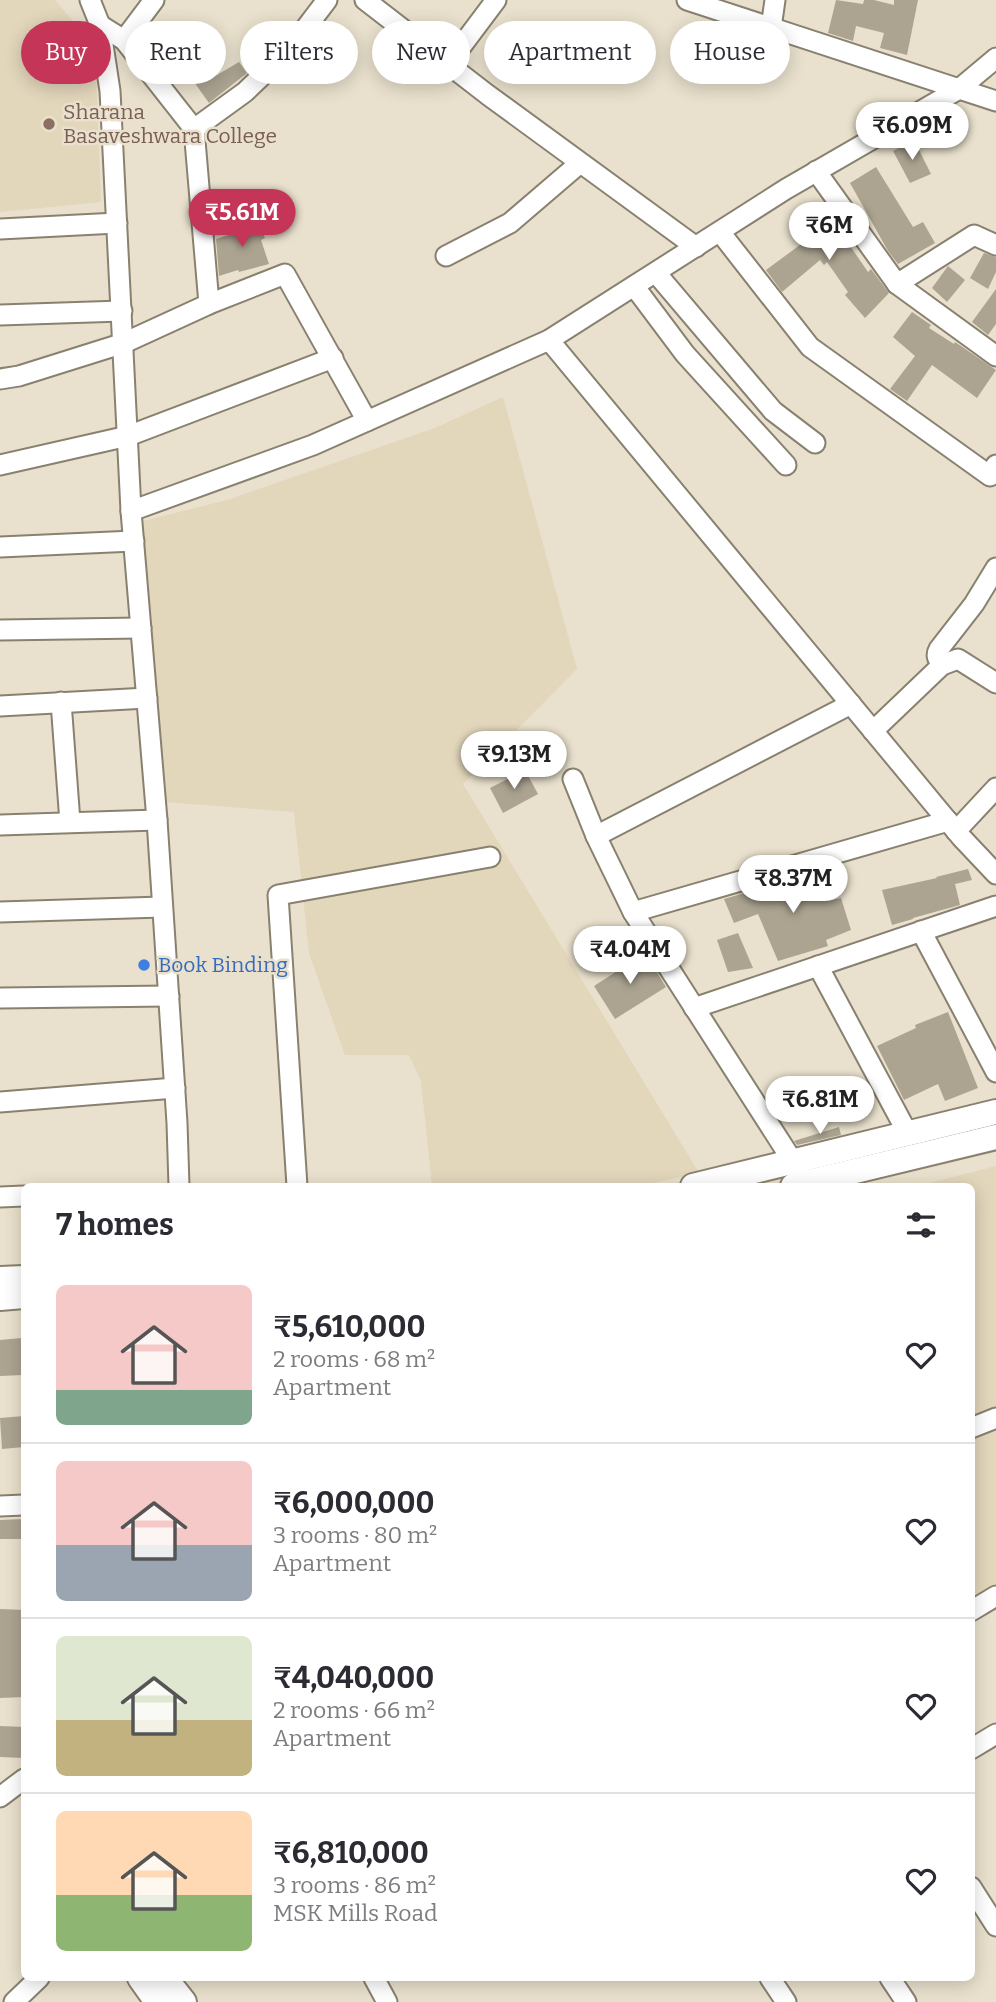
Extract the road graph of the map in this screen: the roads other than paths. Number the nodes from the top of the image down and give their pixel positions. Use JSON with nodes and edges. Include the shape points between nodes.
{"nodes":[{"id":1,"x":90,"y":0,"type":"edge"},
{"id":2,"x":154,"y":0,"type":"edge"},
{"id":3,"x":327,"y":0,"type":"edge"},
{"id":4,"x":365,"y":0,"type":"edge"},
{"id":5,"x":496,"y":0,"type":"edge"},
{"id":6,"x":687,"y":0,"type":"edge"},
{"id":7,"x":775,"y":0,"type":"edge"},
{"id":8,"x":98,"y":21,"type":"edge"},
{"id":9,"x":392,"y":21,"type":"edge"},
{"id":10,"x":750,"y":21,"type":"edge"},
{"id":11,"x":772,"y":21,"type":"edge"},
{"id":12,"x":111,"y":32,"type":"edge"},
{"id":13,"x":790,"y":34,"type":"edge"},
{"id":14,"x":470,"y":35,"type":"edge"},
{"id":15,"x":124,"y":40,"type":"junction"},
{"id":16,"x":996,"y":58,"type":"edge"},
{"id":17,"x":470,"y":80,"type":"edge"},
{"id":18,"x":109,"y":84,"type":"edge"},
{"id":19,"x":958,"y":89,"type":"junction"},
{"id":20,"x":996,"y":101,"type":"edge"},
{"id":21,"x":194,"y":130,"type":"junction"},
{"id":22,"x":580,"y":163,"type":"junction"},
{"id":23,"x":816,"y":171,"type":"junction"},
{"id":24,"x":117,"y":223,"type":"junction"},
{"id":25,"x":0,"y":229,"type":"edge"},
{"id":26,"x":720,"y":232,"type":"junction"},
{"id":27,"x":996,"y":244,"type":"edge"},
{"id":28,"x":696,"y":247,"type":"junction"},
{"id":29,"x":446,"y":256,"type":"dead end"},
{"id":30,"x":656,"y":273,"type":"junction"},
{"id":31,"x":897,"y":284,"type":"junction"},
{"id":32,"x":634,"y":286,"type":"junction"},
{"id":33,"x":209,"y":304,"type":"junction"},
{"id":34,"x":122,"y":311,"type":"junction"},
{"id":35,"x":0,"y":315,"type":"edge"},
{"id":36,"x":549,"y":340,"type":"junction"},
{"id":37,"x":124,"y":343,"type":"junction"},
{"id":38,"x":996,"y":356,"type":"edge"},
{"id":39,"x":333,"y":358,"type":"junction"},
{"id":40,"x":0,"y":379,"type":"edge"},
{"id":41,"x":367,"y":421,"type":"junction"},
{"id":42,"x":128,"y":436,"type":"junction"},
{"id":43,"x":815,"y":443,"type":"dead end"},
{"id":44,"x":0,"y":465,"type":"edge"},
{"id":45,"x":786,"y":465,"type":"dead end"},
{"id":46,"x":996,"y":465,"type":"edge"},
{"id":47,"x":131,"y":511,"type":"junction"},
{"id":48,"x":134,"y":541,"type":"junction"},
{"id":49,"x":0,"y":547,"type":"edge"},
{"id":50,"x":996,"y":568,"type":"edge"},
{"id":51,"x":141,"y":628,"type":"junction"},
{"id":52,"x":0,"y":630,"type":"edge"},
{"id":53,"x":942,"y":665,"type":"junction"},
{"id":54,"x":996,"y":683,"type":"edge"},
{"id":55,"x":146,"y":698,"type":"junction"},
{"id":56,"x":61,"y":702,"type":"junction"},
{"id":57,"x":851,"y":704,"type":"junction"},
{"id":58,"x":0,"y":706,"type":"edge"},
{"id":59,"x":873,"y":731,"type":"junction"},
{"id":60,"x":573,"y":779,"type":"dead end"},
{"id":61,"x":996,"y":788,"type":"edge"},
{"id":62,"x":156,"y":820,"type":"junction"},
{"id":63,"x":70,"y":822,"type":"junction"},
{"id":64,"x":0,"y":825,"type":"edge"},
{"id":65,"x":952,"y":826,"type":"junction"},
{"id":66,"x":596,"y":836,"type":"junction"},
{"id":67,"x":489,"y":857,"type":"dead end"},
{"id":68,"x":996,"y":874,"type":"edge"},
{"id":69,"x":996,"y":906,"type":"edge"},
{"id":70,"x":162,"y":907,"type":"junction"},
{"id":71,"x":0,"y":912,"type":"edge"},
{"id":72,"x":633,"y":912,"type":"junction"},
{"id":73,"x":921,"y":931,"type":"junction"},
{"id":74,"x":818,"y":966,"type":"junction"},
{"id":75,"x":169,"y":996,"type":"junction"},
{"id":76,"x":0,"y":998,"type":"edge"},
{"id":77,"x":694,"y":1008,"type":"junction"},
{"id":78,"x":996,"y":1072,"type":"edge"},
{"id":79,"x":175,"y":1088,"type":"junction"},
{"id":80,"x":0,"y":1102,"type":"edge"},
{"id":81,"x":996,"y":1112,"type":"edge"},
{"id":82,"x":908,"y":1134,"type":"junction"},
{"id":83,"x":996,"y":1137,"type":"edge"},
{"id":84,"x":797,"y":1177,"type":"edge"},
{"id":85,"x":179,"y":1183,"type":"edge"},
{"id":86,"x":297,"y":1183,"type":"edge"},
{"id":87,"x":728,"y":1183,"type":"edge"},
{"id":88,"x":21,"y":1196,"type":"edge"},
{"id":89,"x":0,"y":1197,"type":"edge"},
{"id":90,"x":21,"y":1278,"type":"edge"},
{"id":91,"x":0,"y":1279,"type":"edge"},
{"id":92,"x":21,"y":1296,"type":"edge"},
{"id":93,"x":0,"y":1298,"type":"edge"},
{"id":94,"x":996,"y":1419,"type":"edge"},
{"id":95,"x":975,"y":1427,"type":"edge"},
{"id":96,"x":21,"y":1504,"type":"edge"},
{"id":97,"x":0,"y":1506,"type":"edge"},
{"id":98,"x":996,"y":1596,"type":"edge"},
{"id":99,"x":975,"y":1609,"type":"edge"},
{"id":100,"x":21,"y":1782,"type":"edge"},
{"id":101,"x":1,"y":1794,"type":"edge"},
{"id":102,"x":975,"y":1893,"type":"edge"},
{"id":103,"x":996,"y":1926,"type":"edge"},
{"id":104,"x":36,"y":1981,"type":"edge"},
{"id":105,"x":142,"y":1981,"type":"edge"},
{"id":106,"x":167,"y":1981,"type":"edge"},
{"id":107,"x":375,"y":1981,"type":"edge"},
{"id":108,"x":772,"y":1981,"type":"edge"},
{"id":109,"x":892,"y":1981,"type":"edge"},
{"id":110,"x":14,"y":2002,"type":"edge"},
{"id":111,"x":158,"y":2002,"type":"edge"},
{"id":112,"x":184,"y":2002,"type":"edge"},
{"id":113,"x":387,"y":2002,"type":"edge"},
{"id":114,"x":786,"y":2002,"type":"edge"},
{"id":115,"x":906,"y":2002,"type":"edge"}],
"edges":[{"from":1,"to":8,"type":"street"},
{"from":2,"to":15,"type":"street"},
{"from":3,"to":21,"type":"street","via":[[289,50]]},
{"from":4,"to":9,"type":"street"},
{"from":5,"to":14,"type":"street"},
{"from":6,"to":10,"type":"street"},
{"from":7,"to":11,"type":"street"},
{"from":12,"to":15,"type":"street"},
{"from":13,"to":19,"type":"street"},
{"from":15,"to":21,"type":"street"},
{"from":16,"to":19,"type":"street"},
{"from":17,"to":22,"type":"street"},
{"from":18,"to":24,"type":"street"},
{"from":19,"to":20,"type":"street"},
{"from":19,"to":23,"type":"street"},
{"from":21,"to":33,"type":"street"},
{"from":22,"to":28,"type":"street"},
{"from":22,"to":29,"type":"street","via":[[510,223]]},
{"from":23,"to":26,"type":"street"},
{"from":23,"to":31,"type":"street"},
{"from":24,"to":25,"type":"street"},
{"from":24,"to":34,"type":"street"},
{"from":26,"to":28,"type":"street"},
{"from":26,"to":46,"type":"street","via":[[810,347],[990,476]]},
{"from":27,"to":31,"type":"street","via":[[974,235]]},
{"from":28,"to":30,"type":"street"},
{"from":30,"to":32,"type":"street"},
{"from":30,"to":43,"type":"street","via":[[772,411]]},
{"from":31,"to":38,"type":"street"},
{"from":32,"to":36,"type":"street"},
{"from":32,"to":45,"type":"street","via":[[685,354]]},
{"from":33,"to":37,"type":"street"},
{"from":33,"to":39,"type":"street","via":[[285,274]]},
{"from":34,"to":35,"type":"street"},
{"from":34,"to":37,"type":"street"},
{"from":36,"to":41,"type":"street"},
{"from":36,"to":57,"type":"street"},
{"from":37,"to":40,"type":"street"},
{"from":37,"to":42,"type":"street"},
{"from":39,"to":41,"type":"street"},
{"from":39,"to":42,"type":"street"},
{"from":41,"to":47,"type":"street"},
{"from":42,"to":44,"type":"street"},
{"from":42,"to":47,"type":"street"},
{"from":47,"to":48,"type":"street"},
{"from":48,"to":49,"type":"street"},
{"from":48,"to":51,"type":"street"},
{"from":50,"to":53,"type":"street","via":[[936,654]]},
{"from":51,"to":52,"type":"street"},
{"from":51,"to":55,"type":"street"},
{"from":53,"to":54,"type":"street","via":[[958,659]]},
{"from":53,"to":59,"type":"street"},
{"from":55,"to":56,"type":"street"},
{"from":55,"to":62,"type":"street"},
{"from":56,"to":58,"type":"street"},
{"from":56,"to":63,"type":"street"},
{"from":57,"to":59,"type":"street"},
{"from":57,"to":66,"type":"street"},
{"from":59,"to":65,"type":"street"},
{"from":60,"to":66,"type":"street"},
{"from":61,"to":65,"type":"street"},
{"from":62,"to":63,"type":"street"},
{"from":62,"to":70,"type":"street"},
{"from":63,"to":64,"type":"street"},
{"from":65,"to":68,"type":"street"},
{"from":65,"to":72,"type":"street"},
{"from":66,"to":72,"type":"street"},
{"from":67,"to":86,"type":"street","via":[[278,895]]},
{"from":69,"to":73,"type":"street"},
{"from":70,"to":71,"type":"street"},
{"from":70,"to":75,"type":"street"},
{"from":72,"to":77,"type":"street"},
{"from":73,"to":74,"type":"street"},
{"from":73,"to":78,"type":"street"},
{"from":74,"to":77,"type":"street"},
{"from":74,"to":82,"type":"street"},
{"from":75,"to":76,"type":"street"},
{"from":75,"to":79,"type":"street"},
{"from":77,"to":84,"type":"street"},
{"from":79,"to":80,"type":"street"},
{"from":79,"to":85,"type":"street"},
{"from":81,"to":82,"type":"main road"},
{"from":82,"to":84,"type":"main road"},
{"from":83,"to":84,"type":"main road"},
{"from":84,"to":87,"type":"main road"},
{"from":88,"to":89,"type":"street"},
{"from":90,"to":91,"type":"main road"},
{"from":92,"to":93,"type":"main road"},
{"from":94,"to":95,"type":"street"},
{"from":96,"to":97,"type":"street"},
{"from":98,"to":99,"type":"street"},
{"from":100,"to":101,"type":"street"},
{"from":102,"to":103,"type":"street"},
{"from":104,"to":110,"type":"street"},
{"from":105,"to":111,"type":"main road"},
{"from":106,"to":112,"type":"main road"},
{"from":107,"to":113,"type":"street"},
{"from":108,"to":114,"type":"street"},
{"from":109,"to":115,"type":"street"}]}
